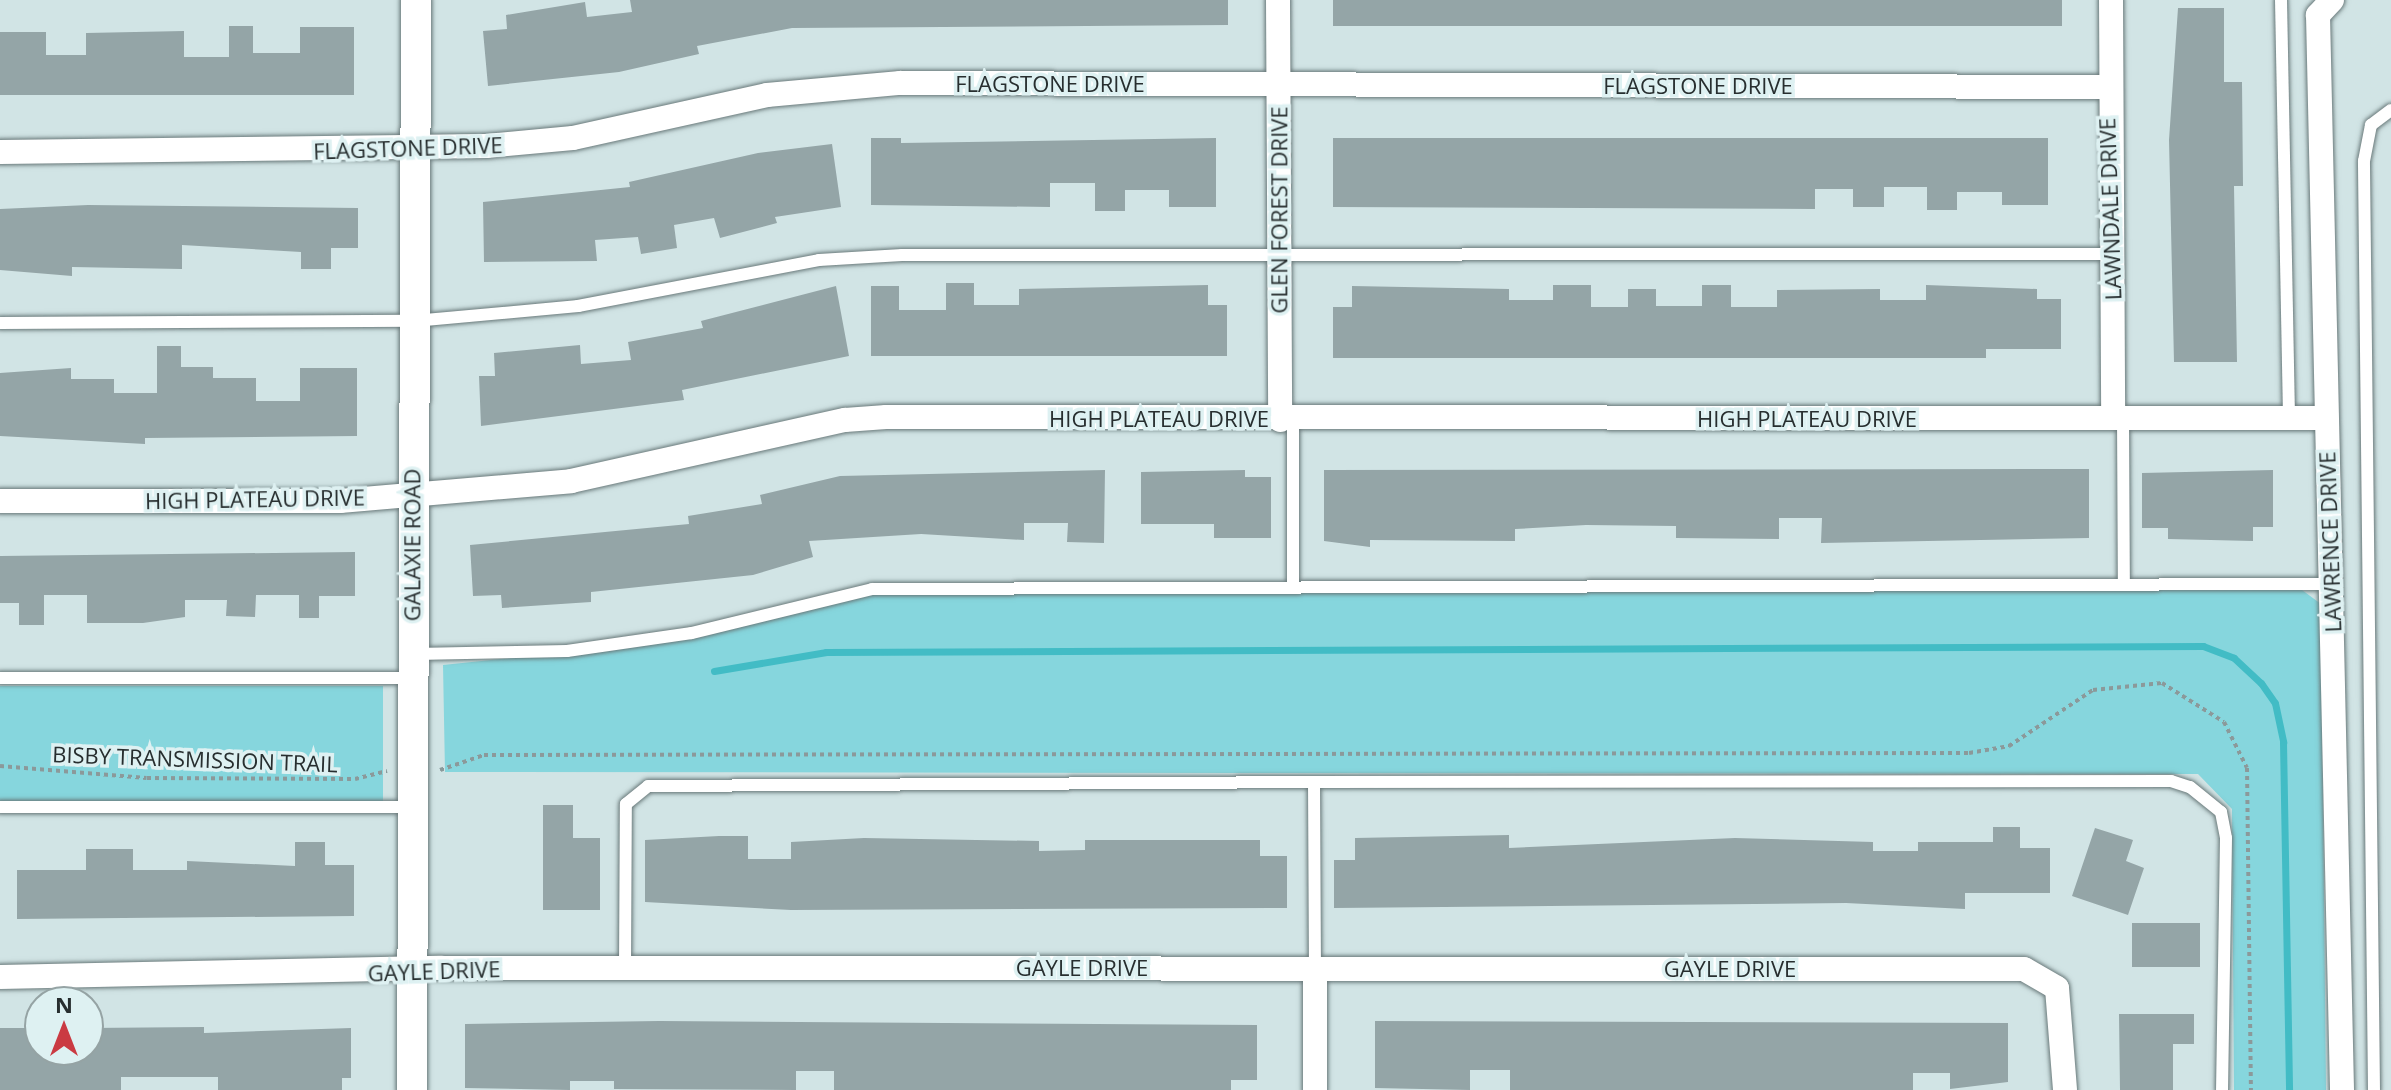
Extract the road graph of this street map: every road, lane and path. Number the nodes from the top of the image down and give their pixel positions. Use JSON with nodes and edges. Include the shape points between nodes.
{"nodes":[{"id":1,"x":416,"y":0,"type":"edge"},
{"id":2,"x":1278,"y":0,"type":"edge"},
{"id":3,"x":2111,"y":0,"type":"edge"},
{"id":4,"x":2281,"y":0,"type":"edge"},
{"id":5,"x":2332,"y":0,"type":"edge"},
{"id":6,"x":1280,"y":86,"type":"junction"},
{"id":7,"x":2106,"y":87,"type":"junction"},
{"id":8,"x":2391,"y":110,"type":"edge"},
{"id":9,"x":0,"y":152,"type":"edge"},
{"id":10,"x":414,"y":152,"type":"junction"},
{"id":11,"x":1278,"y":252,"type":"junction"},
{"id":12,"x":2113,"y":254,"type":"junction"},
{"id":13,"x":414,"y":321,"type":"junction"},
{"id":14,"x":0,"y":323,"type":"edge"},
{"id":15,"x":2118,"y":418,"type":"junction"},
{"id":16,"x":2289,"y":418,"type":"junction"},
{"id":17,"x":2326,"y":418,"type":"junction"},
{"id":18,"x":1287,"y":420,"type":"junction"},
{"id":19,"x":412,"y":493,"type":"junction"},
{"id":20,"x":0,"y":501,"type":"edge"},
{"id":21,"x":2124,"y":583,"type":"junction"},
{"id":22,"x":2332,"y":584,"type":"junction"},
{"id":23,"x":1293,"y":585,"type":"junction"},
{"id":24,"x":411,"y":666,"type":"junction"},
{"id":25,"x":0,"y":678,"type":"edge"},
{"id":26,"x":0,"y":766,"type":"edge"},
{"id":27,"x":387,"y":771,"type":"dead end"},
{"id":28,"x":1314,"y":782,"type":"junction"},
{"id":29,"x":0,"y":807,"type":"edge"},
{"id":30,"x":410,"y":807,"type":"junction"},
{"id":31,"x":1315,"y":968,"type":"junction"},
{"id":32,"x":625,"y":969,"type":"junction"},
{"id":33,"x":412,"y":970,"type":"junction"},
{"id":34,"x":0,"y":977,"type":"edge"},
{"id":35,"x":412,"y":1090,"type":"edge"},
{"id":36,"x":1315,"y":1090,"type":"edge"},
{"id":37,"x":2065,"y":1090,"type":"edge"},
{"id":38,"x":2222,"y":1090,"type":"edge"},
{"id":39,"x":2342,"y":1090,"type":"edge"},
{"id":40,"x":2374,"y":1090,"type":"edge"}],
"edges":[{"from":1,"to":10,"type":"street","name":"GALAXIE ROAD"},
{"from":2,"to":6,"type":"street","name":"GLEN FOREST DRIVE"},
{"from":3,"to":7,"type":"street","name":"LAWNDALE DRIVE"},
{"from":4,"to":16,"type":"lane"},
{"from":5,"to":17,"type":"street","name":"LAWRENCE DRIVE","via":[[2318,15]]},
{"from":6,"to":7,"type":"street","name":"FLAGSTONE DRIVE"},
{"from":6,"to":10,"type":"street","name":"FLAGSTONE DRIVE","via":[[833,87],[573,138]]},
{"from":6,"to":11,"type":"street","name":"GLEN FOREST DRIVE"},
{"from":7,"to":12,"type":"street","name":"LAWNDALE DRIVE"},
{"from":8,"to":40,"type":"lane","via":[[2371,125],[2364,161]]},
{"from":9,"to":10,"type":"street","name":"FLAGSTONE DRIVE"},
{"from":10,"to":13,"type":"street","name":"GALAXIE ROAD"},
{"from":11,"to":12,"type":"lane"},
{"from":11,"to":13,"type":"lane","via":[[819,260],[604,302]]},
{"from":11,"to":18,"type":"street","name":"GLEN FOREST DRIVE"},
{"from":12,"to":15,"type":"street","name":"LAWNDALE DRIVE"},
{"from":13,"to":14,"type":"lane"},
{"from":13,"to":19,"type":"street","name":"GALAXIE ROAD"},
{"from":15,"to":16,"type":"street","name":"HIGH PLATEAU DRIVE"},
{"from":15,"to":18,"type":"street","name":"HIGH PLATEAU DRIVE"},
{"from":15,"to":21,"type":"lane"},
{"from":16,"to":17,"type":"street","name":"HIGH PLATEAU DRIVE"},
{"from":17,"to":22,"type":"street","name":"LAWRENCE DRIVE"},
{"from":18,"to":19,"type":"street","name":"HIGH PLATEAU DRIVE","via":[[845,420],[631,471]]},
{"from":18,"to":23,"type":"lane"},
{"from":19,"to":20,"type":"street","name":"HIGH PLATEAU DRIVE","via":[[340,501]]},
{"from":19,"to":24,"type":"street","name":"GALAXIE ROAD"},
{"from":21,"to":22,"type":"lane"},
{"from":21,"to":23,"type":"lane"},
{"from":22,"to":39,"type":"street","name":"LAWRENCE DRIVE"},
{"from":23,"to":24,"type":"lane","via":[[872,589],[692,633]]},
{"from":24,"to":25,"type":"lane"},
{"from":24,"to":30,"type":"street","name":"GALAXIE ROAD"},
{"from":26,"to":27,"type":"path","name":"BISBY TRANSMISSION TRAIL","via":[[163,778],[355,779]]},
{"from":28,"to":31,"type":"lane"},
{"from":28,"to":32,"type":"lane","via":[[648,786],[626,804]]},
{"from":28,"to":38,"type":"lane","via":[[2155,781],[2190,787],[2221,812],[2226,838]]},
{"from":29,"to":30,"type":"lane"},
{"from":30,"to":33,"type":"street","name":"GALAXIE ROAD"},
{"from":31,"to":32,"type":"street","name":"GAYLE DRIVE"},
{"from":31,"to":36,"type":"street"},
{"from":31,"to":37,"type":"street","name":"GAYLE DRIVE","via":[[2024,969],[2057,988]]},
{"from":32,"to":33,"type":"street","name":"GAYLE DRIVE"},
{"from":33,"to":34,"type":"street","name":"GAYLE DRIVE"},
{"from":33,"to":35,"type":"street","name":"GALAXIE ROAD"}]}
